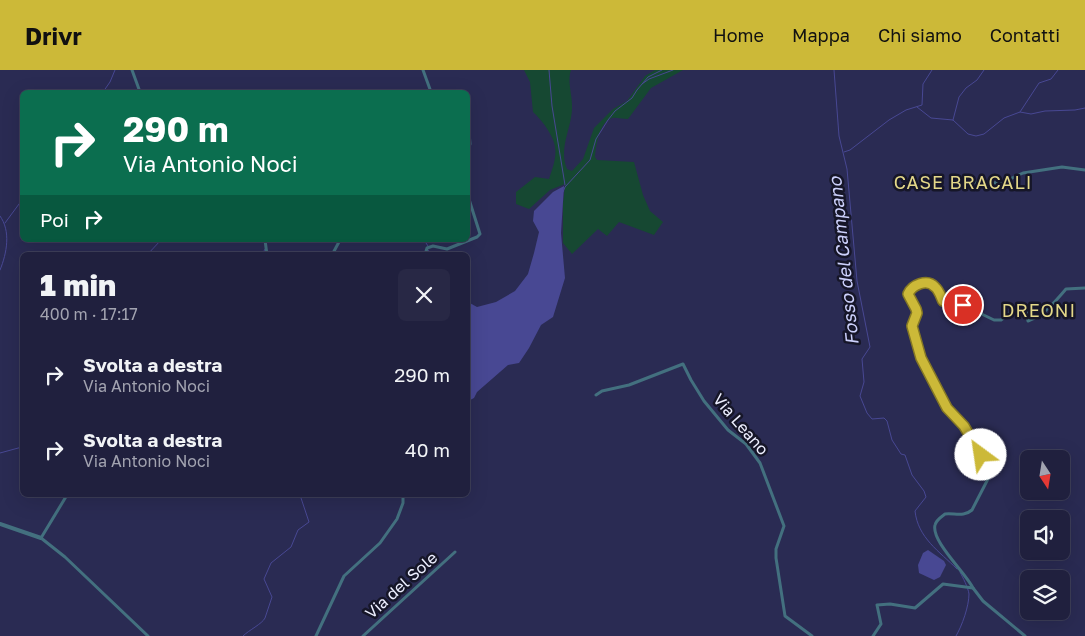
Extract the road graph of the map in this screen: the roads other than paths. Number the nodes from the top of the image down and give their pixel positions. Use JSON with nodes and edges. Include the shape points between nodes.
{"nodes":[{"id":1,"x":132,"y":70,"type":"edge"},
{"id":2,"x":424,"y":70,"type":"edge"},
{"id":3,"x":139,"y":90,"type":"edge"},
{"id":4,"x":430,"y":90,"type":"edge"},
{"id":5,"x":1085,"y":170,"type":"edge"},
{"id":6,"x":952,"y":176,"type":"dead end"},
{"id":7,"x":470,"y":202,"type":"edge"},
{"id":8,"x":470,"y":240,"type":"edge"},
{"id":9,"x":464,"y":242,"type":"edge"},
{"id":10,"x":426,"y":252,"type":"edge"},
{"id":11,"x":1085,"y":288,"type":"edge"},
{"id":12,"x":596,"y":395,"type":"dead end"},
{"id":13,"x":66,"y":497,"type":"edge"},
{"id":14,"x":403,"y":497,"type":"edge"},
{"id":15,"x":0,"y":524,"type":"edge"},
{"id":16,"x":41,"y":538,"type":"junction"},
{"id":17,"x":455,"y":552,"type":"dead end"},
{"id":18,"x":973,"y":588,"type":"junction"},
{"id":19,"x":148,"y":636,"type":"edge"},
{"id":20,"x":316,"y":636,"type":"edge"},
{"id":21,"x":363,"y":636,"type":"edge"},
{"id":22,"x":812,"y":636,"type":"edge"},
{"id":23,"x":873,"y":636,"type":"edge"},
{"id":24,"x":1025,"y":636,"type":"edge"}],
"edges":[{"from":1,"to":3,"type":"street"},
{"from":2,"to":4,"type":"street"},
{"from":5,"to":6,"type":"street","via":[[1062,167],[1023,173],[1001,183],[966,182]]},
{"from":7,"to":8,"type":"street","via":[[480,234]]},
{"from":9,"to":10,"type":"street","via":[[447,249],[433,246]]},
{"from":11,"to":18,"type":"street","via":[[1066,289],[1046,311],[1028,321],[1026,311],[1012,311],[1001,320],[994,320],[963,305],[947,303],[929,283],[921,283],[910,289],[908,294],[917,313],[912,326],[921,358],[947,408],[964,426],[990,470],[972,510],[962,515],[945,514],[934,527],[938,543]]},
{"from":12,"to":22,"type":"street","name":"Via Leano","via":[[683,364],[704,401],[760,463],[784,526],[776,558],[785,616]]},
{"from":13,"to":16,"type":"street"},
{"from":14,"to":20,"type":"street","via":[[397,519],[380,543],[344,576]]},
{"from":15,"to":16,"type":"street"},
{"from":16,"to":19,"type":"street"},
{"from":17,"to":21,"type":"street","name":"Via del Sole"},
{"from":18,"to":23,"type":"street","via":[[943,584],[915,608],[877,605],[881,624]]},
{"from":18,"to":24,"type":"street","via":[[983,601]]}]}
